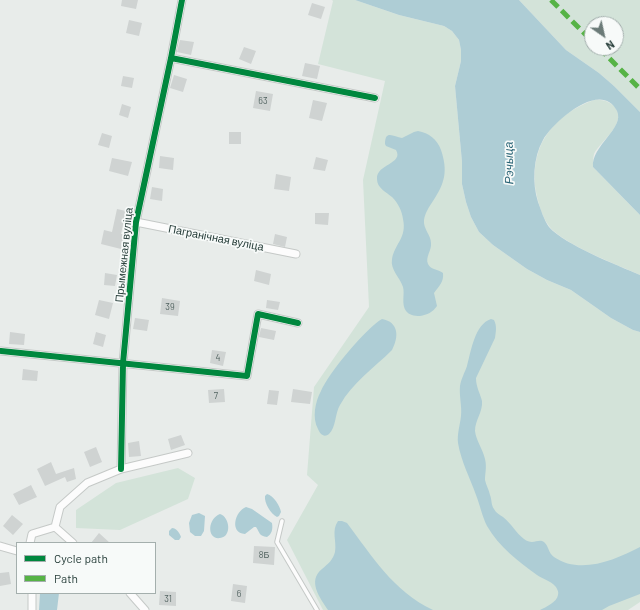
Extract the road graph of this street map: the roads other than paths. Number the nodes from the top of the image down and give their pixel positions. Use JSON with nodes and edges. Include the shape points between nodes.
{"nodes":[{"id":1,"x":182,"y":0,"type":"edge"},
{"id":2,"x":171,"y":58,"type":"junction"},
{"id":3,"x":375,"y":98,"type":"dead end"},
{"id":4,"x":136,"y":222,"type":"junction"},
{"id":5,"x":296,"y":254,"type":"dead end"},
{"id":6,"x":298,"y":322,"type":"dead end"},
{"id":7,"x":2,"y":351,"type":"dead end"},
{"id":8,"x":124,"y":363,"type":"junction"},
{"id":9,"x":188,"y":453,"type":"dead end"},
{"id":10,"x":120,"y":469,"type":"junction"},
{"id":11,"x":282,"y":521,"type":"dead end"},
{"id":12,"x":55,"y":527,"type":"junction"},
{"id":13,"x":30,"y":542,"type":"edge"},
{"id":14,"x":73,"y":542,"type":"edge"},
{"id":15,"x":0,"y":546,"type":"edge"},
{"id":16,"x":16,"y":552,"type":"edge"},
{"id":17,"x":32,"y":594,"type":"edge"},
{"id":18,"x":131,"y":594,"type":"edge"},
{"id":19,"x":32,"y":610,"type":"edge"},
{"id":20,"x":145,"y":610,"type":"edge"},
{"id":21,"x":317,"y":610,"type":"edge"}],
"edges":[{"from":1,"to":2,"type":"street","name":"Прымежная вуліца"},
{"from":2,"to":3,"type":"street"},
{"from":2,"to":4,"type":"street","name":"Прымежная вуліца"},
{"from":4,"to":5,"type":"street","name":"Пагранічная вуліца"},
{"from":4,"to":8,"type":"street","name":"Прымежная вуліца"},
{"from":6,"to":8,"type":"street","via":[[258,314],[247,376]]},
{"from":7,"to":8,"type":"street"},
{"from":8,"to":10,"type":"street","name":"Прымежная вуліца"},
{"from":9,"to":10,"type":"street"},
{"from":10,"to":12,"type":"street","via":[[87,483],[60,507]]},
{"from":11,"to":21,"type":"lane","via":[[277,542]]},
{"from":12,"to":13,"type":"street","via":[[32,534]]},
{"from":12,"to":14,"type":"street"},
{"from":15,"to":16,"type":"street"},
{"from":17,"to":19,"type":"street"},
{"from":18,"to":20,"type":"street"}]}
